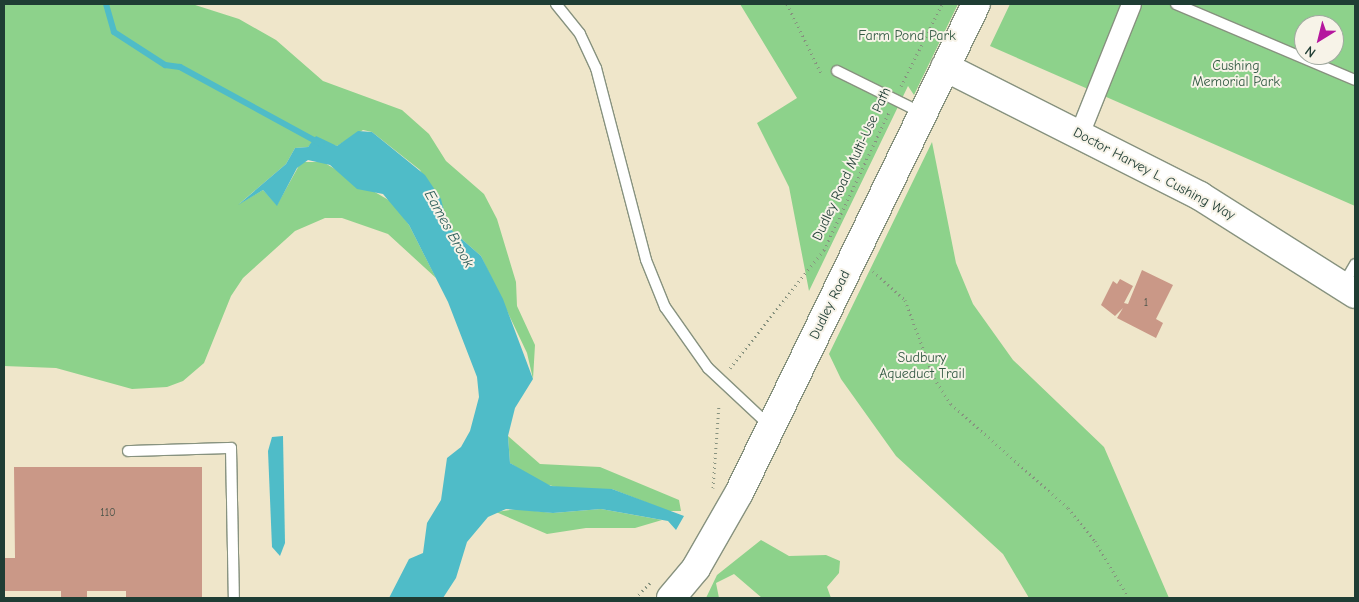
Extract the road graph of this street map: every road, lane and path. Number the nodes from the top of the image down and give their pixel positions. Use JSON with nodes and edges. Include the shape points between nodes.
{"nodes":[{"id":1,"x":556,"y":4,"type":"edge"},
{"id":2,"x":787,"y":4,"type":"edge"},
{"id":3,"x":942,"y":4,"type":"edge"},
{"id":4,"x":976,"y":4,"type":"edge"},
{"id":5,"x":1131,"y":4,"type":"edge"},
{"id":6,"x":1176,"y":4,"type":"edge"},
{"id":7,"x":945,"y":67,"type":"junction"},
{"id":8,"x":837,"y":71,"type":"dead end"},
{"id":9,"x":823,"y":76,"type":"dead end"},
{"id":10,"x":1355,"y":80,"type":"edge"},
{"id":11,"x":895,"y":100,"type":"junction"},
{"id":12,"x":922,"y":113,"type":"junction"},
{"id":13,"x":1079,"y":134,"type":"junction"},
{"id":14,"x":866,"y":267,"type":"dead end"},
{"id":15,"x":1351,"y":281,"type":"edge"},
{"id":16,"x":728,"y":371,"type":"dead end"},
{"id":17,"x":720,"y":405,"type":"dead end"},
{"id":18,"x":771,"y":426,"type":"junction"},
{"id":19,"x":128,"y":451,"type":"dead end"},
{"id":20,"x":711,"y":495,"type":"dead end"},
{"id":21,"x":663,"y":588,"type":"edge"},
{"id":22,"x":234,"y":598,"type":"edge"},
{"id":23,"x":635,"y":598,"type":"edge"},
{"id":24,"x":1129,"y":598,"type":"edge"}],
"edges":[{"from":1,"to":18,"type":"lane","via":[[580,34],[596,68],[646,260],[665,307],[712,373]]},
{"from":2,"to":9,"type":"path"},
{"from":3,"to":11,"type":"path","name":"Dudley Road Multi-Use Path"},
{"from":4,"to":7,"type":"street","name":"Dudley Road"},
{"from":5,"to":13,"type":"street"},
{"from":6,"to":10,"type":"lane"},
{"from":7,"to":12,"type":"street","name":"Dudley Road"},
{"from":7,"to":13,"type":"street","name":"Doctor Harvey L. Cushing Way"},
{"from":8,"to":11,"type":"lane"},
{"from":11,"to":12,"type":"lane"},
{"from":11,"to":16,"type":"path","name":"Dudley Road Multi-Use Path","via":[[824,250]]},
{"from":12,"to":18,"type":"street","name":"Dudley Road"},
{"from":13,"to":15,"type":"street","name":"Doctor Harvey L. Cushing Way"},
{"from":14,"to":24,"type":"path","via":[[888,280],[905,300],[934,378],[951,404],[1068,508],[1095,541]]},
{"from":17,"to":20,"type":"path"},
{"from":18,"to":21,"type":"street","name":"Dudley Road","via":[[710,545]]},
{"from":19,"to":22,"type":"lane","via":[[231,448]]},
{"from":21,"to":23,"type":"path"}]}
